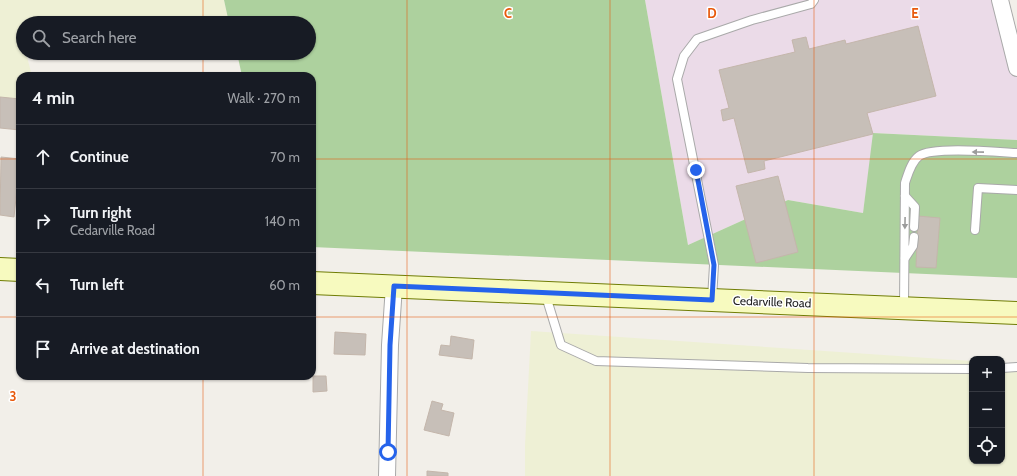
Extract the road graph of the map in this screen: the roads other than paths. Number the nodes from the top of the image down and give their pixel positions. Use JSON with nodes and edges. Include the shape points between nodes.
{"nodes":[{"id":1,"x":814,"y":0,"type":"edge"},
{"id":2,"x":1000,"y":0,"type":"edge"},
{"id":3,"x":1017,"y":68,"type":"edge"},
{"id":4,"x":1017,"y":153,"type":"edge"},
{"id":5,"x":1017,"y":190,"type":"edge"},
{"id":6,"x":905,"y":196,"type":"junction"},
{"id":7,"x":914,"y":227,"type":"dead end"},
{"id":8,"x":975,"y":230,"type":"dead end"},
{"id":9,"x":914,"y":237,"type":"dead end"},
{"id":10,"x":905,"y":258,"type":"junction"},
{"id":11,"x":0,"y":269,"type":"edge"},
{"id":12,"x":16,"y":270,"type":"edge"},
{"id":13,"x":316,"y":283,"type":"edge"},
{"id":14,"x":394,"y":286,"type":"junction"},
{"id":15,"x":545,"y":293,"type":"junction"},
{"id":16,"x":712,"y":300,"type":"junction"},
{"id":17,"x":904,"y":308,"type":"junction"},
{"id":18,"x":1017,"y":313,"type":"edge"},
{"id":19,"x":1017,"y":367,"type":"edge"},
{"id":20,"x":1005,"y":368,"type":"edge"},
{"id":21,"x":969,"y":369,"type":"edge"},
{"id":22,"x":387,"y":476,"type":"edge"}],
"edges":[{"from":1,"to":16,"type":"lane","via":[[811,4],[752,20],[697,39],[684,56],[677,79],[714,265]]},
{"from":2,"to":3,"type":"street"},
{"from":4,"to":6,"type":"lane","one_way":true,"via":[[935,151],[919,156],[910,169],[905,183]]},
{"from":5,"to":8,"type":"lane","via":[[978,188]]},
{"from":6,"to":7,"type":"lane","via":[[915,207]]},
{"from":6,"to":10,"type":"lane","one_way":true},
{"from":9,"to":10,"type":"lane","via":[[913,246]]},
{"from":10,"to":17,"type":"lane"},
{"from":11,"to":12,"type":"main road"},
{"from":13,"to":14,"type":"main road","name":"Cedarville Road"},
{"from":14,"to":15,"type":"main road","name":"Cedarville Road"},
{"from":14,"to":22,"type":"street"},
{"from":15,"to":16,"type":"main road","name":"Cedarville Road"},
{"from":15,"to":21,"type":"lane","via":[[561,345],[596,361],[808,368]]},
{"from":16,"to":17,"type":"main road","name":"Cedarville Road"},
{"from":17,"to":18,"type":"main road","name":"Cedarville Road"},
{"from":19,"to":20,"type":"lane"}]}
